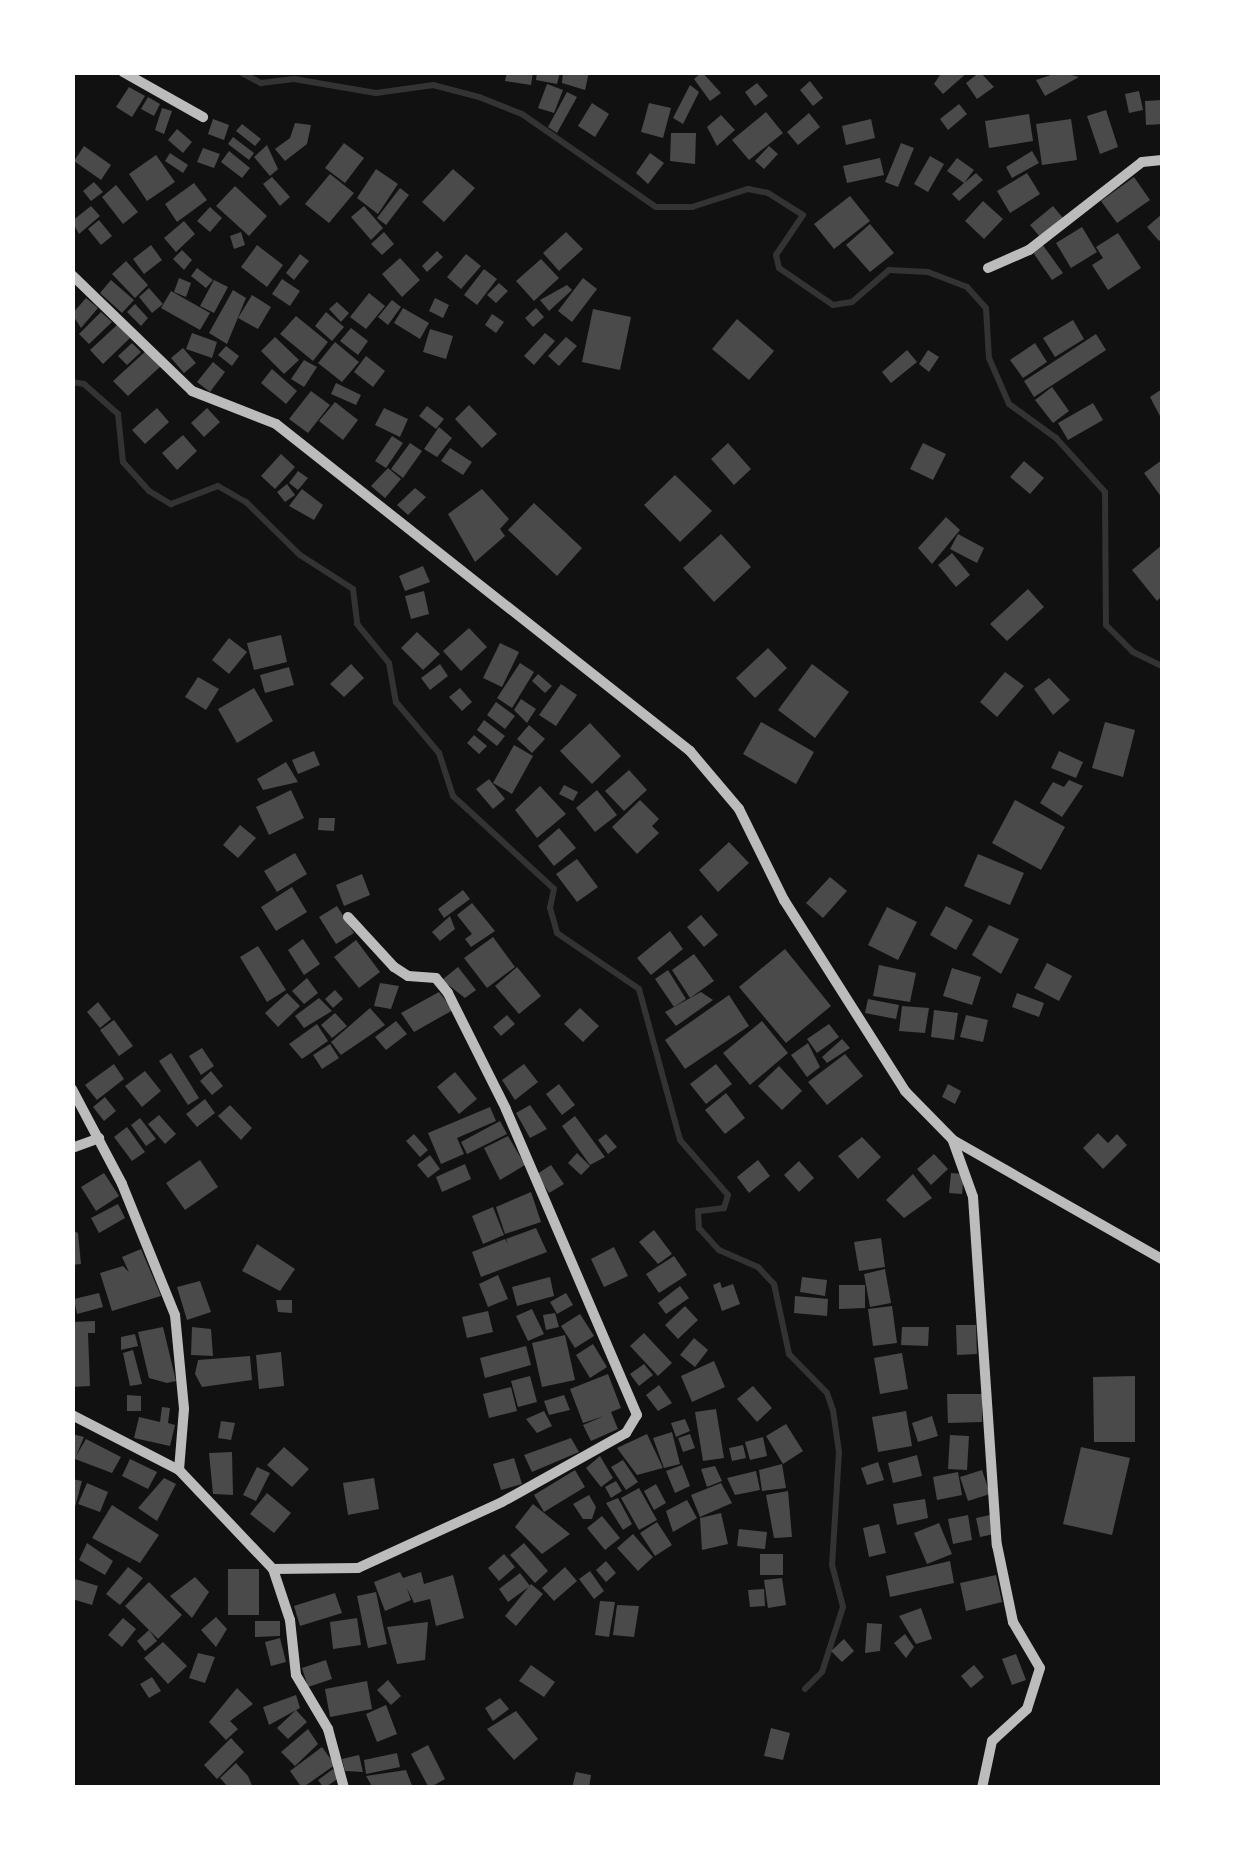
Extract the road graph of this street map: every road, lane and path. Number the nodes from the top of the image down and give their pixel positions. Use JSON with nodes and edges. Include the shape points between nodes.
{"nodes":[{"id":1,"x":123,"y":72,"type":"edge"},
{"id":2,"x":203,"y":117,"type":"dead end"},
{"id":3,"x":1162,"y":160,"type":"edge"},
{"id":4,"x":988,"y":268,"type":"dead end"},
{"id":5,"x":72,"y":274,"type":"edge"},
{"id":6,"x":348,"y":917,"type":"dead end"},
{"id":7,"x":72,"y":1089,"type":"edge"},
{"id":8,"x":98,"y":1138,"type":"junction"},
{"id":9,"x":953,"y":1140,"type":"junction"},
{"id":10,"x":72,"y":1148,"type":"edge"},
{"id":11,"x":1162,"y":1259,"type":"edge"},
{"id":12,"x":72,"y":1415,"type":"edge"},
{"id":13,"x":179,"y":1470,"type":"junction"},
{"id":14,"x":273,"y":1570,"type":"junction"},
{"id":15,"x":344,"y":1788,"type":"edge"},
{"id":16,"x":982,"y":1788,"type":"edge"}],
"edges":[{"from":1,"to":2,"type":"street"},
{"from":3,"to":4,"type":"street","via":[[1142,162],[1028,250]]},
{"from":5,"to":9,"type":"street","via":[[192,391],[276,424],[690,750],[739,809],[784,900],[895,1076]]},
{"from":6,"to":14,"type":"street","via":[[394,967],[408,976],[436,978],[448,993],[506,1109],[637,1415],[626,1433],[502,1502],[358,1568]]},
{"from":7,"to":8,"type":"street"},
{"from":8,"to":10,"type":"street"},
{"from":8,"to":13,"type":"street","via":[[175,1316],[184,1408]]},
{"from":9,"to":11,"type":"street"},
{"from":9,"to":16,"type":"street","via":[[967,1164],[973,1197],[997,1545],[1012,1622],[1040,1668],[1027,1709],[992,1741]]},
{"from":12,"to":13,"type":"street"},
{"from":13,"to":14,"type":"street"},
{"from":14,"to":15,"type":"street","via":[[290,1620],[296,1675],[328,1729]]}]}
